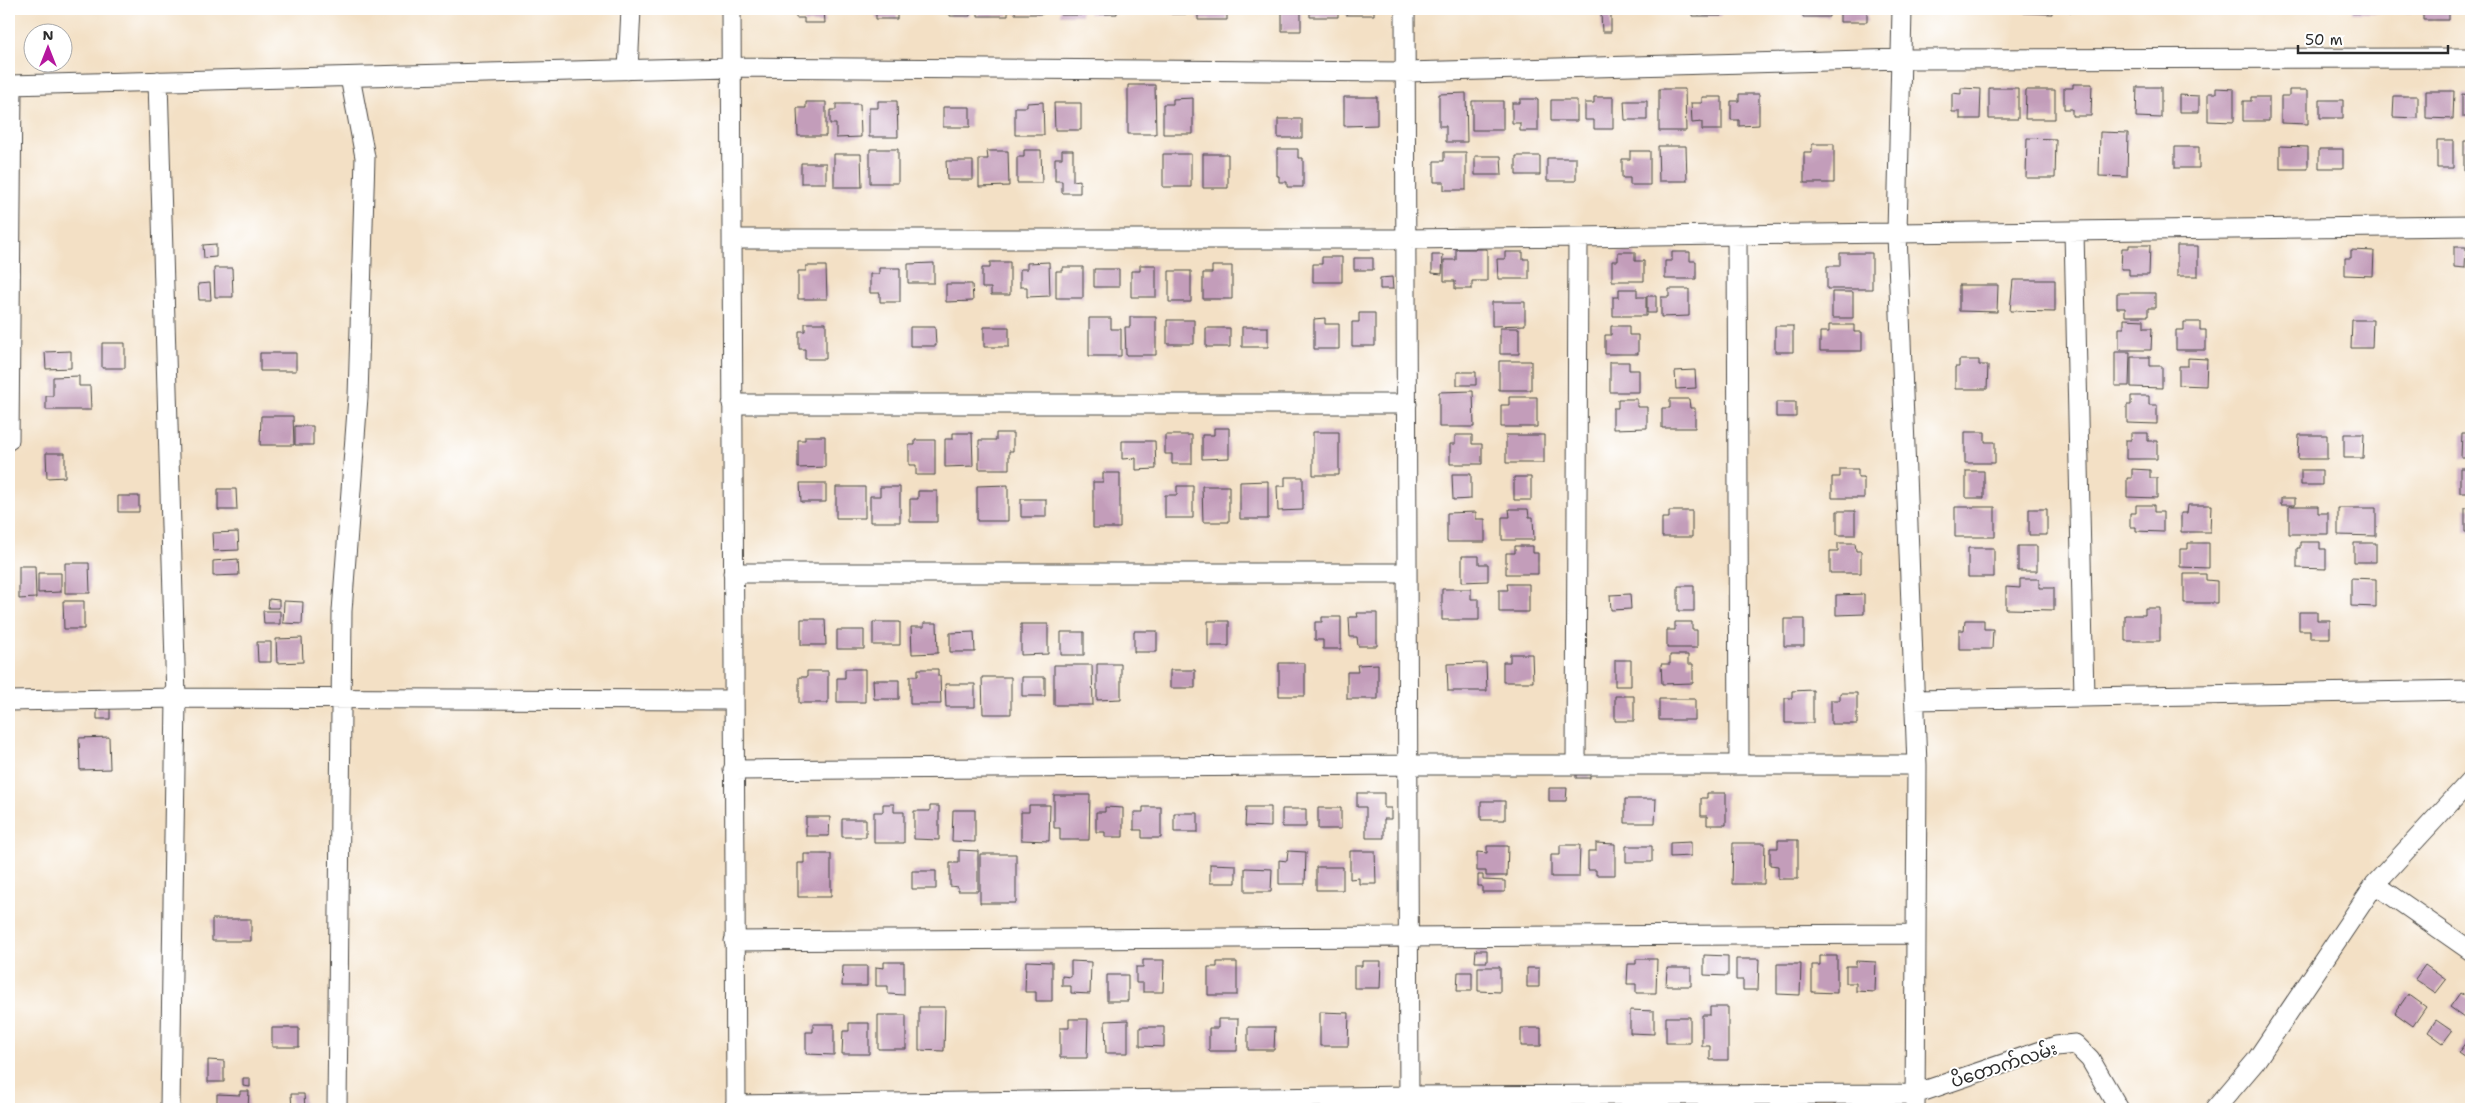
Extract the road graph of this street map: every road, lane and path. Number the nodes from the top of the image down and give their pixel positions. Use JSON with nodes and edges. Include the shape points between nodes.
{"nodes":[{"id":1,"x":631,"y":9,"type":"edge"},
{"id":2,"x":731,"y":9,"type":"edge"},
{"id":3,"x":1405,"y":9,"type":"edge"},
{"id":4,"x":1902,"y":9,"type":"edge"},
{"id":5,"x":2471,"y":58,"type":"edge"},
{"id":6,"x":1902,"y":59,"type":"junction"},
{"id":7,"x":731,"y":67,"type":"junction"},
{"id":8,"x":628,"y":70,"type":"junction"},
{"id":9,"x":1405,"y":72,"type":"junction"},
{"id":10,"x":350,"y":77,"type":"junction"},
{"id":11,"x":158,"y":81,"type":"junction"},
{"id":12,"x":11,"y":85,"type":"edge"},
{"id":13,"x":2471,"y":226,"type":"edge"},
{"id":14,"x":2074,"y":231,"type":"junction"},
{"id":15,"x":1897,"y":234,"type":"junction"},
{"id":16,"x":1737,"y":235,"type":"junction"},
{"id":17,"x":1578,"y":237,"type":"junction"},
{"id":18,"x":732,"y":239,"type":"junction"},
{"id":19,"x":1406,"y":239,"type":"junction"},
{"id":20,"x":732,"y":404,"type":"junction"},
{"id":21,"x":1407,"y":404,"type":"junction"},
{"id":22,"x":9,"y":440,"type":"edge"},
{"id":23,"x":733,"y":574,"type":"junction"},
{"id":24,"x":1407,"y":574,"type":"junction"},
{"id":25,"x":2471,"y":690,"type":"edge"},
{"id":26,"x":2084,"y":697,"type":"junction"},
{"id":27,"x":176,"y":698,"type":"junction"},
{"id":28,"x":340,"y":698,"type":"junction"},
{"id":29,"x":733,"y":700,"type":"junction"},
{"id":30,"x":1914,"y":700,"type":"junction"},
{"id":31,"x":9,"y":701,"type":"edge"},
{"id":32,"x":1408,"y":765,"type":"junction"},
{"id":33,"x":1576,"y":765,"type":"junction"},
{"id":34,"x":1740,"y":765,"type":"junction"},
{"id":35,"x":1917,"y":765,"type":"junction"},
{"id":36,"x":733,"y":770,"type":"junction"},
{"id":37,"x":2471,"y":780,"type":"edge"},
{"id":38,"x":2375,"y":884,"type":"junction"},
{"id":39,"x":1916,"y":934,"type":"junction"},
{"id":40,"x":1408,"y":937,"type":"junction"},
{"id":41,"x":734,"y":941,"type":"junction"},
{"id":42,"x":2471,"y":951,"type":"edge"},
{"id":43,"x":1915,"y":1102,"type":"edge"},
{"id":44,"x":1409,"y":1103,"type":"edge"},
{"id":45,"x":736,"y":1107,"type":"edge"},
{"id":46,"x":170,"y":1109,"type":"edge"},
{"id":47,"x":338,"y":1109,"type":"edge"},
{"id":48,"x":2119,"y":1109,"type":"edge"},
{"id":49,"x":2215,"y":1109,"type":"edge"}],
"edges":[{"from":1,"to":8,"type":"street"},
{"from":2,"to":7,"type":"street"},
{"from":3,"to":9,"type":"street"},
{"from":4,"to":6,"type":"street"},
{"from":5,"to":6,"type":"street"},
{"from":6,"to":9,"type":"street"},
{"from":6,"to":15,"type":"street"},
{"from":7,"to":8,"type":"street"},
{"from":7,"to":9,"type":"street"},
{"from":7,"to":18,"type":"street"},
{"from":8,"to":10,"type":"street"},
{"from":9,"to":19,"type":"street"},
{"from":10,"to":11,"type":"street"},
{"from":10,"to":28,"type":"street","via":[[365,157],[358,397],[342,611]]},
{"from":11,"to":12,"type":"street"},
{"from":11,"to":27,"type":"street"},
{"from":12,"to":22,"type":"street"},
{"from":13,"to":14,"type":"street"},
{"from":14,"to":15,"type":"street"},
{"from":14,"to":26,"type":"street"},
{"from":15,"to":16,"type":"street"},
{"from":15,"to":30,"type":"street"},
{"from":16,"to":17,"type":"street"},
{"from":16,"to":34,"type":"street"},
{"from":17,"to":19,"type":"street"},
{"from":17,"to":33,"type":"street"},
{"from":18,"to":19,"type":"street"},
{"from":18,"to":20,"type":"street"},
{"from":19,"to":21,"type":"street"},
{"from":20,"to":21,"type":"street"},
{"from":20,"to":23,"type":"street"},
{"from":21,"to":24,"type":"street"},
{"from":23,"to":24,"type":"street"},
{"from":23,"to":29,"type":"street"},
{"from":24,"to":32,"type":"street"},
{"from":25,"to":26,"type":"street"},
{"from":26,"to":30,"type":"street"},
{"from":27,"to":28,"type":"street"},
{"from":27,"to":31,"type":"street"},
{"from":27,"to":46,"type":"street"},
{"from":28,"to":29,"type":"street"},
{"from":28,"to":47,"type":"street"},
{"from":29,"to":36,"type":"street"},
{"from":30,"to":35,"type":"street"},
{"from":32,"to":33,"type":"street"},
{"from":32,"to":36,"type":"street"},
{"from":32,"to":40,"type":"street"},
{"from":33,"to":34,"type":"street"},
{"from":34,"to":35,"type":"street"},
{"from":35,"to":39,"type":"street"},
{"from":36,"to":41,"type":"street"},
{"from":37,"to":38,"type":"street"},
{"from":38,"to":42,"type":"street"},
{"from":38,"to":49,"type":"street","via":[[2255,1062]]},
{"from":39,"to":40,"type":"street"},
{"from":39,"to":43,"type":"street"},
{"from":40,"to":41,"type":"street"},
{"from":40,"to":44,"type":"street"},
{"from":41,"to":45,"type":"street"},
{"from":43,"to":44,"type":"street"},
{"from":43,"to":48,"type":"street","name":"ပိတောက်လမ်း","via":[[2056,1046],[2075,1044],[2090,1059]]},
{"from":44,"to":45,"type":"street"}]}
